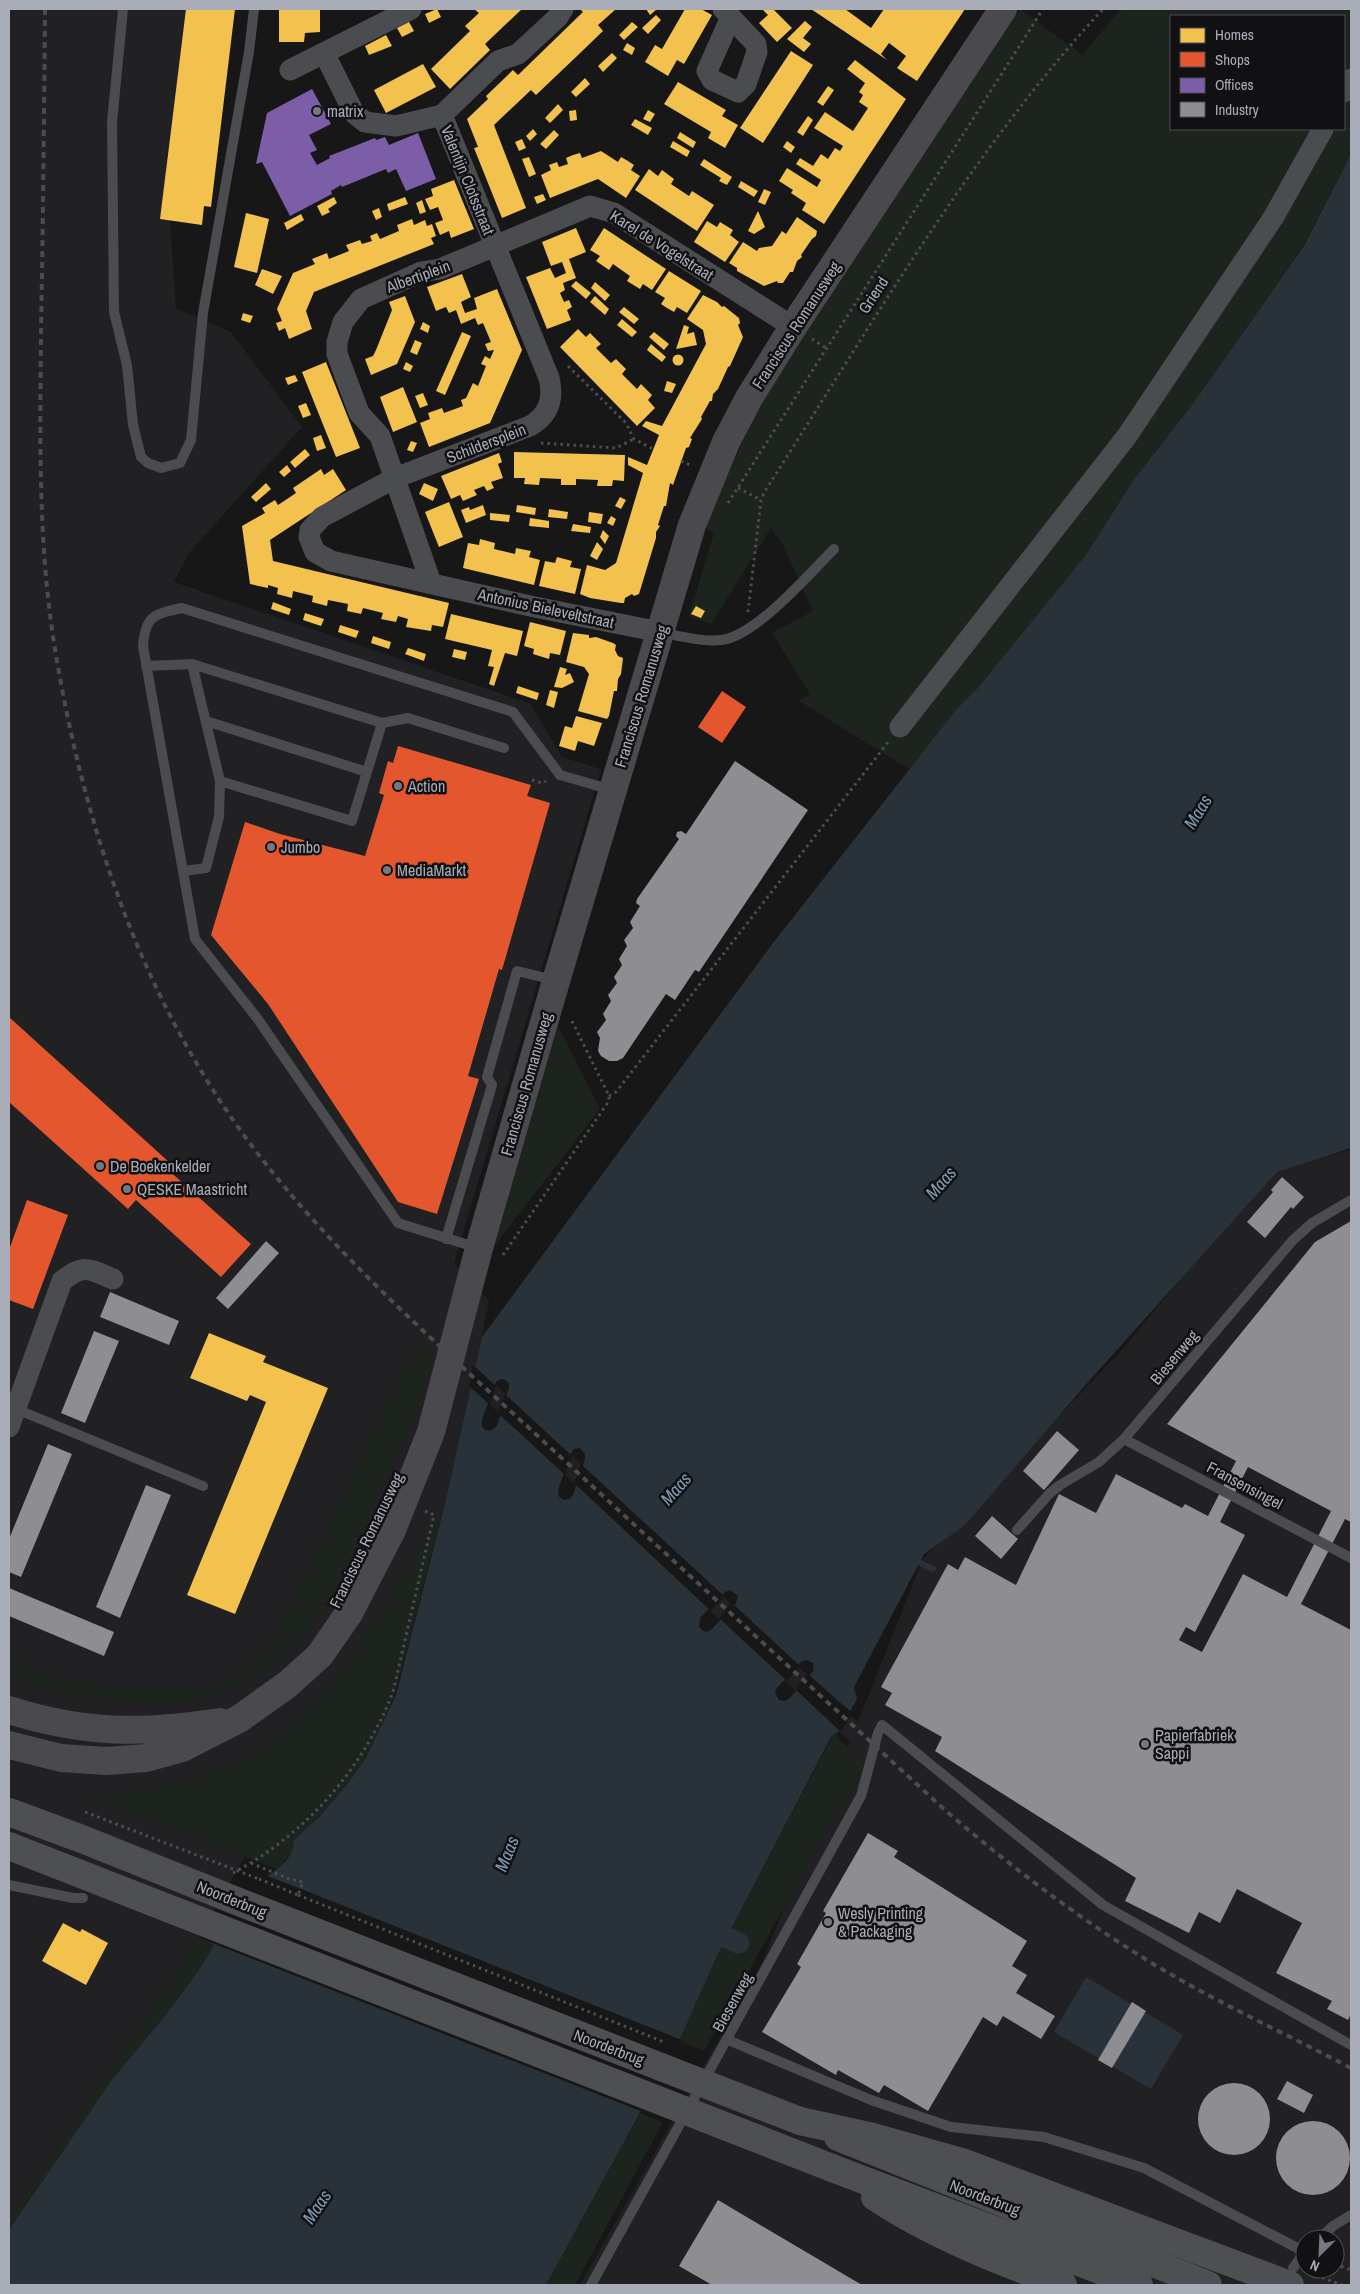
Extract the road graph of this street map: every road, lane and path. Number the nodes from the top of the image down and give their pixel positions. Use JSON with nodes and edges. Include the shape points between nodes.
{"nodes":[{"id":1,"x":123,"y":9,"type":"edge"},
{"id":2,"x":254,"y":9,"type":"edge"},
{"id":3,"x":411,"y":9,"type":"edge"},
{"id":4,"x":563,"y":9,"type":"edge"},
{"id":5,"x":1003,"y":9,"type":"edge"},
{"id":6,"x":1043,"y":9,"type":"edge"},
{"id":7,"x":1103,"y":9,"type":"edge"},
{"id":8,"x":324,"y":53,"type":"junction"},
{"id":9,"x":290,"y":70,"type":"dead end"},
{"id":10,"x":1351,"y":78,"type":"edge"},
{"id":11,"x":1345,"y":90,"type":"edge"},
{"id":12,"x":442,"y":115,"type":"junction"},
{"id":13,"x":1322,"y":130,"type":"edge"},
{"id":14,"x":495,"y":245,"type":"junction"},
{"id":15,"x":793,"y":327,"type":"junction"},
{"id":16,"x":544,"y":365,"type":"junction"},
{"id":17,"x":530,"y":426,"type":"junction"},
{"id":18,"x":634,"y":439,"type":"junction"},
{"id":19,"x":653,"y":449,"type":"dead end"},
{"id":20,"x":711,"y":475,"type":"junction"},
{"id":21,"x":395,"y":478,"type":"junction"},
{"id":22,"x":738,"y":488,"type":"junction"},
{"id":23,"x":761,"y":500,"type":"junction"},
{"id":24,"x":724,"y":510,"type":"dead end"},
{"id":25,"x":834,"y":549,"type":"dead end"},
{"id":26,"x":431,"y":583,"type":"junction"},
{"id":27,"x":660,"y":632,"type":"junction"},
{"id":28,"x":745,"y":632,"type":"junction"},
{"id":29,"x":192,"y":664,"type":"junction"},
{"id":30,"x":146,"y":666,"type":"junction"},
{"id":31,"x":206,"y":721,"type":"junction"},
{"id":32,"x":382,"y":723,"type":"junction"},
{"id":33,"x":900,"y":727,"type":"joint"},
{"id":34,"x":504,"y":748,"type":"dead end"},
{"id":35,"x":367,"y":772,"type":"junction"},
{"id":36,"x":532,"y":780,"type":"dead end"},
{"id":37,"x":220,"y":781,"type":"junction"},
{"id":38,"x":542,"y":783,"type":"dead end"},
{"id":39,"x":613,"y":790,"type":"junction"},
{"id":40,"x":184,"y":871,"type":"junction"},
{"id":41,"x":556,"y":980,"type":"junction"},
{"id":42,"x":570,"y":1016,"type":"dead end"},
{"id":43,"x":609,"y":1096,"type":"junction"},
{"id":44,"x":1351,"y":1200,"type":"edge"},
{"id":45,"x":446,"y":1239,"type":"junction"},
{"id":46,"x":490,"y":1254,"type":"junction"},
{"id":47,"x":113,"y":1279,"type":"dead end"},
{"id":48,"x":12,"y":1418,"type":"edge"},
{"id":49,"x":1124,"y":1439,"type":"junction"},
{"id":50,"x":203,"y":1486,"type":"dead end"},
{"id":51,"x":420,"y":1509,"type":"dead end"},
{"id":52,"x":1017,"y":1530,"type":"dead end"},
{"id":53,"x":1351,"y":1558,"type":"edge"},
{"id":54,"x":9,"y":1710,"type":"edge"},
{"id":55,"x":239,"y":1719,"type":"junction"},
{"id":56,"x":9,"y":1745,"type":"edge"},
{"id":57,"x":81,"y":1811,"type":"dead end"},
{"id":58,"x":9,"y":1812,"type":"edge"},
{"id":59,"x":9,"y":1846,"type":"edge"},
{"id":60,"x":9,"y":1886,"type":"edge"},
{"id":61,"x":298,"y":1895,"type":"junction"},
{"id":62,"x":83,"y":1898,"type":"dead end"},
{"id":63,"x":728,"y":2040,"type":"junction"},
{"id":64,"x":668,"y":2044,"type":"dead end"},
{"id":65,"x":1351,"y":2045,"type":"edge"},
{"id":66,"x":800,"y":2121,"type":"junction"},
{"id":67,"x":832,"y":2168,"type":"junction"},
{"id":68,"x":1351,"y":2214,"type":"edge"},
{"id":69,"x":1330,"y":2229,"type":"edge"},
{"id":70,"x":1295,"y":2268,"type":"edge"},
{"id":71,"x":1295,"y":2268,"type":"edge"},
{"id":72,"x":1325,"y":2279,"type":"edge"},
{"id":73,"x":591,"y":2285,"type":"edge"},
{"id":74,"x":1063,"y":2285,"type":"edge"},
{"id":75,"x":1139,"y":2285,"type":"edge"},
{"id":76,"x":1208,"y":2285,"type":"edge"},
{"id":77,"x":1342,"y":2285,"type":"edge"}],
"edges":[{"from":1,"to":2,"type":"lane","via":[[112,122],[114,312],[127,365],[137,447],[148,463],[161,468],[180,463],[191,440],[203,313]]},
{"from":3,"to":8,"type":"street"},
{"from":4,"to":12,"type":"street","via":[[518,54],[498,61]]},
{"from":5,"to":15,"type":"street","name":"Franciscus Romanusweg"},
{"from":6,"to":22,"type":"path"},
{"from":7,"to":23,"type":"path","name":"Griend","via":[[990,144]]},
{"from":8,"to":9,"type":"street"},
{"from":8,"to":12,"type":"street","via":[[354,113],[365,122],[396,126]]},
{"from":10,"to":11,"type":"street"},
{"from":12,"to":14,"type":"street","name":"Valentijn Clotsstraat"},
{"from":13,"to":33,"type":"street","via":[[1273,218],[1127,436]]},
{"from":14,"to":15,"type":"street","name":"Karel de Vogelstraat","via":[[590,206],[603,208]]},
{"from":14,"to":16,"type":"street","name":"Schildersplein"},
{"from":14,"to":21,"type":"street","name":"Albertiplein","via":[[440,269],[421,272],[361,299],[339,331],[337,354],[359,413],[380,436]]},
{"from":15,"to":20,"type":"street","name":"Franciscus Romanusweg","via":[[735,422]]},
{"from":16,"to":17,"type":"street","name":"Schildersplein","via":[[551,388],[549,407],[545,415]]},
{"from":16,"to":18,"type":"path","via":[[560,359],[626,423]]},
{"from":17,"to":18,"type":"path","via":[[540,443],[616,448]]},
{"from":17,"to":21,"type":"street","name":"Schildersplein"},
{"from":18,"to":19,"type":"path"},
{"from":20,"to":22,"type":"path"},
{"from":20,"to":27,"type":"street","name":"Franciscus Romanusweg","via":[[692,525]]},
{"from":21,"to":26,"type":"street"},
{"from":21,"to":26,"type":"street","name":"Antonius Bieleveltstraat","via":[[322,517],[310,530],[311,545],[315,552],[331,561]]},
{"from":22,"to":23,"type":"path"},
{"from":22,"to":24,"type":"path"},
{"from":23,"to":28,"type":"path","name":"Griend"},
{"from":25,"to":28,"type":"lane"},
{"from":26,"to":27,"type":"street","name":"Antonius Bieleveltstraat"},
{"from":27,"to":28,"type":"lane","via":[[724,640]]},
{"from":27,"to":39,"type":"street","name":"Franciscus Romanusweg"},
{"from":29,"to":30,"type":"lane"},
{"from":29,"to":31,"type":"lane"},
{"from":29,"to":32,"type":"lane"},
{"from":30,"to":39,"type":"lane","via":[[144,629],[162,612],[182,608],[513,712],[560,775]]},
{"from":30,"to":40,"type":"lane"},
{"from":31,"to":35,"type":"lane"},
{"from":31,"to":37,"type":"lane"},
{"from":32,"to":34,"type":"lane","via":[[408,718]]},
{"from":32,"to":35,"type":"lane"},
{"from":33,"to":43,"type":"path","via":[[616,1092]]},
{"from":35,"to":37,"type":"lane","via":[[352,820]]},
{"from":36,"to":38,"type":"path"},
{"from":37,"to":40,"type":"lane","via":[[219,817],[206,868]]},
{"from":39,"to":41,"type":"street","name":"Franciscus Romanusweg"},
{"from":40,"to":45,"type":"lane","via":[[195,939],[257,1018],[398,1224]]},
{"from":41,"to":45,"type":"lane","via":[[517,971],[487,1077],[492,1085]]},
{"from":41,"to":46,"type":"street","name":"Franciscus Romanusweg"},
{"from":42,"to":43,"type":"path"},
{"from":43,"to":46,"type":"path","via":[[605,1108]]},
{"from":44,"to":49,"type":"lane","name":"Biesenweg","via":[[1312,1223],[1292,1240]]},
{"from":45,"to":46,"type":"lane"},
{"from":46,"to":55,"type":"street","name":"Franciscus Romanusweg","via":[[431,1432],[400,1513],[370,1575],[342,1624],[320,1654],[288,1684]]},
{"from":47,"to":48,"type":"street","via":[[90,1269],[75,1270],[62,1281]]},
{"from":48,"to":50,"type":"lane"},
{"from":49,"to":52,"type":"lane","name":"Biesenweg","via":[[1099,1462],[1050,1493]]},
{"from":49,"to":53,"type":"lane","name":"Fransensingel"},
{"from":51,"to":61,"type":"path","via":[[434,1516],[393,1692],[384,1714],[368,1744],[324,1803],[295,1832],[252,1863],[303,1882]]},
{"from":54,"to":55,"type":"street","name":"Franciscus Romanusweg","via":[[63,1725],[122,1731]]},
{"from":55,"to":56,"type":"street","name":"Franciscus Romanusweg","via":[[182,1748],[163,1755],[130,1760],[61,1758]]},
{"from":57,"to":61,"type":"path","bridge":true},
{"from":58,"to":66,"type":"main road","name":"Noorderbrug","bridge":true},
{"from":59,"to":67,"type":"main road","name":"Noorderbrug","bridge":true},
{"from":60,"to":62,"type":"lane"},
{"from":61,"to":64,"type":"path","bridge":true},
{"from":63,"to":65,"type":"lane","name":"Biesenweg","via":[[861,1796],[882,1726],[1102,1905]]},
{"from":63,"to":70,"type":"lane","via":[[870,2100],[951,2127],[1044,2137],[1144,2168]]},
{"from":63,"to":73,"type":"lane","name":"Biesenweg"},
{"from":66,"to":71,"type":"main road","bridge":true,"via":[[873,2137],[965,2164]]},
{"from":66,"to":76,"type":"main road","name":"Noorderbrug","bridge":true},
{"from":67,"to":74,"type":"main road","via":[[916,2222]]},
{"from":67,"to":75,"type":"main road","name":"Noorderbrug"},
{"from":68,"to":69,"type":"lane"},
{"from":72,"to":77,"type":"path","bridge":true}]}
